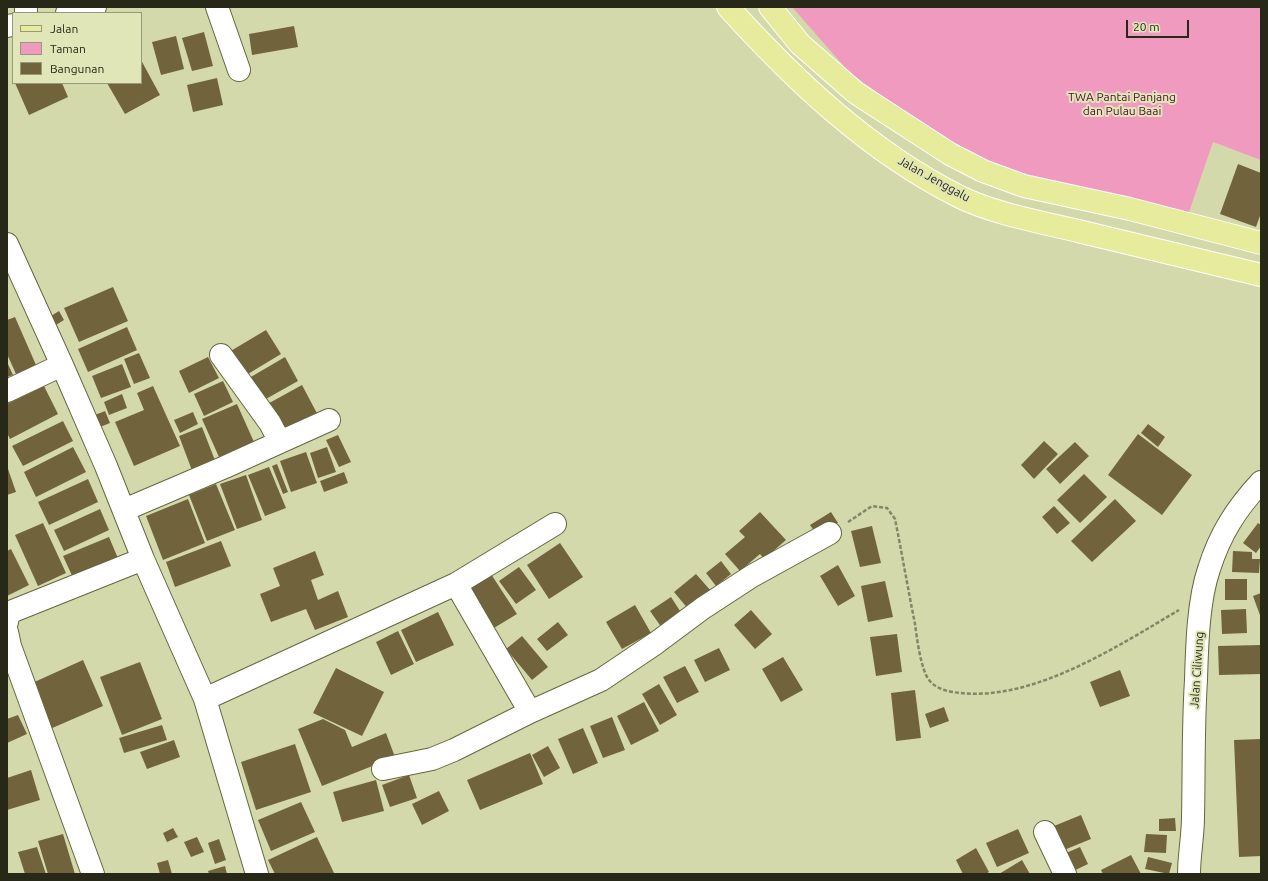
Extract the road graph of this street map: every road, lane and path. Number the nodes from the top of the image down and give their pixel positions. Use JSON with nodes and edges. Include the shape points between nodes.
{"nodes":[{"id":1,"x":95,"y":7,"type":"edge"},
{"id":2,"x":217,"y":7,"type":"edge"},
{"id":3,"x":728,"y":7,"type":"edge"},
{"id":4,"x":770,"y":7,"type":"edge"},
{"id":5,"x":72,"y":12,"type":"edge"},
{"id":6,"x":239,"y":70,"type":"dead end"},
{"id":7,"x":1261,"y":243,"type":"edge"},
{"id":8,"x":7,"y":244,"type":"edge"},
{"id":9,"x":1261,"y":275,"type":"edge"},
{"id":10,"x":220,"y":355,"type":"dead end"},
{"id":11,"x":62,"y":365,"type":"junction"},
{"id":12,"x":7,"y":391,"type":"edge"},
{"id":13,"x":329,"y":420,"type":"dead end"},
{"id":14,"x":280,"y":442,"type":"junction"},
{"id":15,"x":1261,"y":482,"type":"edge"},
{"id":16,"x":124,"y":510,"type":"junction"},
{"id":17,"x":555,"y":524,"type":"dead end"},
{"id":18,"x":830,"y":533,"type":"joint"},
{"id":19,"x":143,"y":559,"type":"junction"},
{"id":20,"x":456,"y":584,"type":"junction"},
{"id":21,"x":1203,"y":596,"type":"junction"},
{"id":22,"x":7,"y":622,"type":"edge"},
{"id":23,"x":7,"y":632,"type":"edge"},
{"id":24,"x":205,"y":699,"type":"junction"},
{"id":25,"x":530,"y":712,"type":"junction"},
{"id":26,"x":383,"y":769,"type":"dead end"},
{"id":27,"x":1045,"y":832,"type":"dead end"},
{"id":28,"x":93,"y":874,"type":"edge"},
{"id":29,"x":257,"y":874,"type":"edge"},
{"id":30,"x":1065,"y":874,"type":"edge"},
{"id":31,"x":1189,"y":874,"type":"edge"}],
"edges":[{"from":1,"to":5,"type":"street"},
{"from":2,"to":6,"type":"street"},
{"from":3,"to":9,"type":"main road","name":"Jalan Jenggalu","via":[[800,81],[857,130],[912,169],[961,197],[1022,218]]},
{"from":4,"to":7,"type":"main road","via":[[800,44],[856,93],[950,154],[983,171],[1024,186],[1130,209]]},
{"from":8,"to":11,"type":"street"},
{"from":10,"to":14,"type":"street","via":[[270,423]]},
{"from":11,"to":12,"type":"street"},
{"from":11,"to":16,"type":"street"},
{"from":13,"to":14,"type":"street"},
{"from":14,"to":16,"type":"street"},
{"from":15,"to":21,"type":"street","name":"Jalan Ciliwung","via":[[1236,510],[1219,541],[1208,571]]},
{"from":16,"to":19,"type":"street"},
{"from":17,"to":20,"type":"street"},
{"from":18,"to":21,"type":"path","via":[[872,506],[887,508],[895,519],[927,677],[936,687],[950,692],[971,694],[1006,691],[1042,681],[1102,654]]},
{"from":18,"to":25,"type":"street","via":[[752,576],[601,680]]},
{"from":19,"to":22,"type":"street","via":[[13,611]]},
{"from":19,"to":24,"type":"street"},
{"from":20,"to":24,"type":"street"},
{"from":20,"to":25,"type":"street"},
{"from":21,"to":31,"type":"street","name":"Jalan Ciliwung","via":[[1197,654]]},
{"from":23,"to":28,"type":"street"},
{"from":24,"to":29,"type":"street"},
{"from":25,"to":26,"type":"street","via":[[439,756]]},
{"from":27,"to":30,"type":"street"}]}
